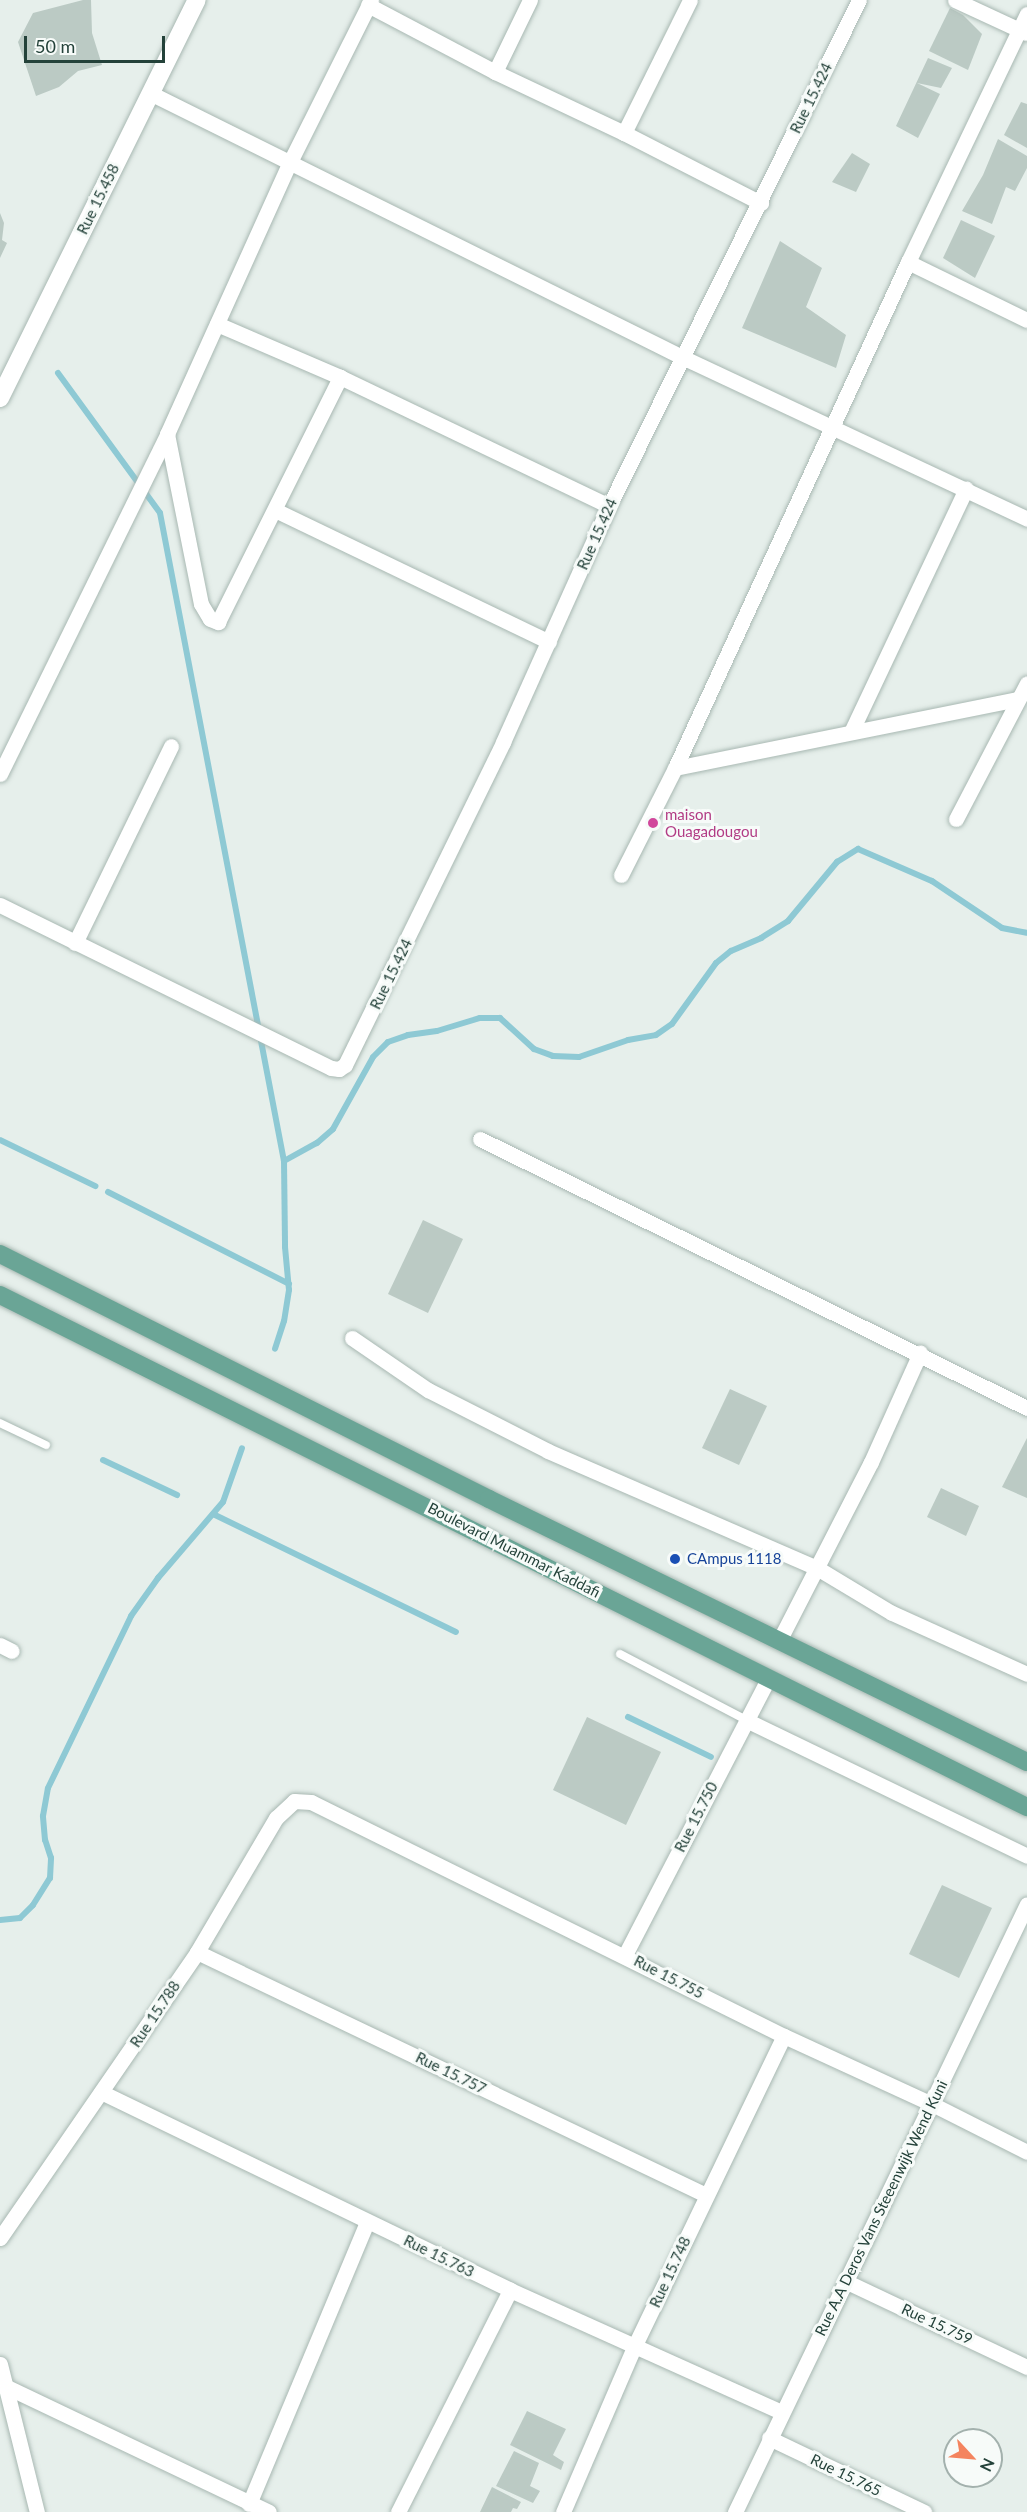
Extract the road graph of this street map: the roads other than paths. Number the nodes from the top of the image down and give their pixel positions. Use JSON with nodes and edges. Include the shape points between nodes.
{"nodes":[{"id":1,"x":196,"y":0,"type":"edge"},
{"id":2,"x":530,"y":0,"type":"edge"},
{"id":3,"x":690,"y":0,"type":"edge"},
{"id":4,"x":859,"y":0,"type":"edge"},
{"id":5,"x":955,"y":0,"type":"edge"},
{"id":6,"x":369,"y":2,"type":"edge"},
{"id":7,"x":1027,"y":14,"type":"edge"},
{"id":8,"x":1023,"y":31,"type":"edge"},
{"id":9,"x":495,"y":72,"type":"junction"},
{"id":10,"x":150,"y":93,"type":"junction"},
{"id":11,"x":624,"y":133,"type":"junction"},
{"id":12,"x":290,"y":162,"type":"junction"},
{"id":13,"x":761,"y":203,"type":"junction"},
{"id":14,"x":908,"y":262,"type":"junction"},
{"id":15,"x":1027,"y":320,"type":"edge"},
{"id":16,"x":217,"y":324,"type":"junction"},
{"id":17,"x":684,"y":358,"type":"junction"},
{"id":18,"x":340,"y":377,"type":"junction"},
{"id":19,"x":0,"y":398,"type":"edge"},
{"id":20,"x":832,"y":427,"type":"junction"},
{"id":21,"x":167,"y":434,"type":"junction"},
{"id":22,"x":966,"y":489,"type":"junction"},
{"id":23,"x":609,"y":506,"type":"junction"},
{"id":24,"x":275,"y":510,"type":"junction"},
{"id":25,"x":1027,"y":519,"type":"edge"},
{"id":26,"x":549,"y":642,"type":"junction"},
{"id":27,"x":1027,"y":683,"type":"edge"},
{"id":28,"x":1017,"y":699,"type":"junction"},
{"id":29,"x":852,"y":730,"type":"junction"},
{"id":30,"x":171,"y":746,"type":"dead end"},
{"id":31,"x":675,"y":768,"type":"junction"},
{"id":32,"x":0,"y":774,"type":"edge"},
{"id":33,"x":956,"y":819,"type":"dead end"},
{"id":34,"x":621,"y":876,"type":"dead end"},
{"id":35,"x":0,"y":906,"type":"edge"},
{"id":36,"x":75,"y":943,"type":"junction"},
{"id":37,"x":480,"y":1139,"type":"dead end"},
{"id":38,"x":0,"y":1254,"type":"edge"},
{"id":39,"x":0,"y":1295,"type":"edge"},
{"id":40,"x":352,"y":1338,"type":"dead end"},
{"id":41,"x":920,"y":1353,"type":"junction"},
{"id":42,"x":1027,"y":1408,"type":"edge"},
{"id":43,"x":0,"y":1423,"type":"edge"},
{"id":44,"x":46,"y":1446,"type":"dead end"},
{"id":45,"x":817,"y":1568,"type":"junction"},
{"id":46,"x":780,"y":1639,"type":"junction"},
{"id":47,"x":620,"y":1654,"type":"dead end"},
{"id":48,"x":1027,"y":1674,"type":"edge"},
{"id":49,"x":768,"y":1679,"type":"junction"},
{"id":50,"x":746,"y":1720,"type":"junction"},
{"id":51,"x":1027,"y":1762,"type":"edge"},
{"id":52,"x":311,"y":1802,"type":"joint"},
{"id":53,"x":1027,"y":1807,"type":"edge"},
{"id":54,"x":1027,"y":1856,"type":"edge"},
{"id":55,"x":1027,"y":1904,"type":"edge"},
{"id":56,"x":197,"y":1952,"type":"junction"},
{"id":57,"x":625,"y":1955,"type":"junction"},
{"id":58,"x":784,"y":2036,"type":"junction"},
{"id":59,"x":101,"y":2092,"type":"junction"},
{"id":60,"x":932,"y":2104,"type":"junction"},
{"id":61,"x":1027,"y":2152,"type":"edge"},
{"id":62,"x":706,"y":2195,"type":"junction"},
{"id":63,"x":367,"y":2222,"type":"junction"},
{"id":64,"x":0,"y":2238,"type":"edge"},
{"id":65,"x":847,"y":2282,"type":"junction"},
{"id":66,"x":510,"y":2290,"type":"junction"},
{"id":67,"x":635,"y":2345,"type":"junction"},
{"id":68,"x":0,"y":2364,"type":"edge"},
{"id":69,"x":1027,"y":2367,"type":"edge"},
{"id":70,"x":7,"y":2387,"type":"junction"},
{"id":71,"x":781,"y":2412,"type":"junction"},
{"id":72,"x":769,"y":2438,"type":"junction"},
{"id":73,"x":249,"y":2504,"type":"junction"},
{"id":74,"x":37,"y":2512,"type":"edge"},
{"id":75,"x":269,"y":2512,"type":"edge"},
{"id":76,"x":398,"y":2512,"type":"edge"},
{"id":77,"x":563,"y":2512,"type":"edge"},
{"id":78,"x":735,"y":2512,"type":"edge"},
{"id":79,"x":924,"y":2512,"type":"edge"}],
"edges":[{"from":1,"to":10,"type":"main road","name":"Rue 15.458"},
{"from":2,"to":9,"type":"street"},
{"from":3,"to":11,"type":"street"},
{"from":4,"to":13,"type":"street","name":"Rue 15.424"},
{"from":5,"to":8,"type":"street"},
{"from":6,"to":9,"type":"street"},
{"from":6,"to":12,"type":"street"},
{"from":7,"to":8,"type":"street"},
{"from":8,"to":14,"type":"street"},
{"from":9,"to":11,"type":"street"},
{"from":10,"to":12,"type":"street"},
{"from":10,"to":19,"type":"main road","name":"Rue 15.458"},
{"from":11,"to":13,"type":"street"},
{"from":12,"to":16,"type":"street"},
{"from":12,"to":17,"type":"street"},
{"from":13,"to":17,"type":"street","name":"Rue 15.424"},
{"from":14,"to":15,"type":"street"},
{"from":14,"to":20,"type":"street"},
{"from":16,"to":18,"type":"street"},
{"from":16,"to":21,"type":"street"},
{"from":17,"to":20,"type":"street"},
{"from":17,"to":23,"type":"street","name":"Rue 15.424"},
{"from":18,"to":23,"type":"street"},
{"from":18,"to":24,"type":"street"},
{"from":20,"to":22,"type":"street"},
{"from":20,"to":31,"type":"street"},
{"from":21,"to":24,"type":"street","via":[[201,604],[213,621],[221,620]]},
{"from":21,"to":32,"type":"street"},
{"from":22,"to":25,"type":"street"},
{"from":22,"to":29,"type":"street"},
{"from":23,"to":26,"type":"street","name":"Rue 15.424"},
{"from":24,"to":26,"type":"street"},
{"from":26,"to":36,"type":"street","name":"Rue 15.424","via":[[406,945],[352,1053],[339,1069]]},
{"from":27,"to":28,"type":"street"},
{"from":28,"to":29,"type":"street"},
{"from":28,"to":33,"type":"street"},
{"from":29,"to":31,"type":"street"},
{"from":30,"to":36,"type":"street"},
{"from":31,"to":34,"type":"street"},
{"from":35,"to":36,"type":"street"},
{"from":37,"to":41,"type":"street"},
{"from":38,"to":46,"type":"main road"},
{"from":39,"to":49,"type":"main road","name":"Boulevard Muammar Kaddafi"},
{"from":40,"to":45,"type":"street","via":[[428,1390],[548,1452]]},
{"from":41,"to":42,"type":"street"},
{"from":41,"to":45,"type":"street"},
{"from":43,"to":44,"type":"lane"},
{"from":45,"to":46,"type":"street"},
{"from":45,"to":48,"type":"street","via":[[892,1613]]},
{"from":46,"to":51,"type":"main road"},
{"from":47,"to":50,"type":"lane"},
{"from":49,"to":50,"type":"street","name":"Rue 15.750"},
{"from":49,"to":53,"type":"main road","name":"Boulevard Muammar Kaddafi"},
{"from":50,"to":54,"type":"street"},
{"from":50,"to":57,"type":"street","name":"Rue 15.750"},
{"from":52,"to":56,"type":"street","name":"Rue 15.788","via":[[294,1801],[276,1818]]},
{"from":52,"to":57,"type":"street","name":"Rue 15.755"},
{"from":55,"to":60,"type":"street","name":"Rue A.A Deros Vans Steeenwijk Wend Kuni"},
{"from":56,"to":59,"type":"street","name":"Rue 15.788"},
{"from":56,"to":62,"type":"street","name":"Rue 15.757"},
{"from":57,"to":58,"type":"street","name":"Rue 15.755"},
{"from":58,"to":60,"type":"street","name":"Rue 15.755"},
{"from":58,"to":62,"type":"street","name":"Rue 15.748"},
{"from":59,"to":63,"type":"street","name":"Rue 15.763"},
{"from":59,"to":64,"type":"street","name":"Rue 15.788"},
{"from":60,"to":61,"type":"street","name":"Rue 15.755"},
{"from":60,"to":65,"type":"street","name":"Rue A.A Deros Vans Steeenwijk Wend Kuni"},
{"from":62,"to":67,"type":"street","name":"Rue 15.748"},
{"from":63,"to":66,"type":"street","name":"Rue 15.763"},
{"from":63,"to":73,"type":"street"},
{"from":65,"to":69,"type":"street","name":"Rue 15.759"},
{"from":65,"to":71,"type":"street","name":"Rue A.A Deros Vans Steeenwijk Wend Kuni"},
{"from":66,"to":67,"type":"street","name":"Rue 15.763"},
{"from":66,"to":76,"type":"street"},
{"from":67,"to":71,"type":"street","name":"Rue 15.763"},
{"from":67,"to":77,"type":"street","name":"Rue 15.748"},
{"from":68,"to":70,"type":"street"},
{"from":70,"to":73,"type":"street"},
{"from":70,"to":74,"type":"street"},
{"from":71,"to":72,"type":"street","name":"Rue A.A Deros Vans Steeenwijk Wend Kuni"},
{"from":72,"to":78,"type":"street","name":"Rue A.A Deros Vans Steeenwijk Wend Kuni"},
{"from":72,"to":79,"type":"street","name":"Rue 15.765"},
{"from":73,"to":75,"type":"street"}]}
